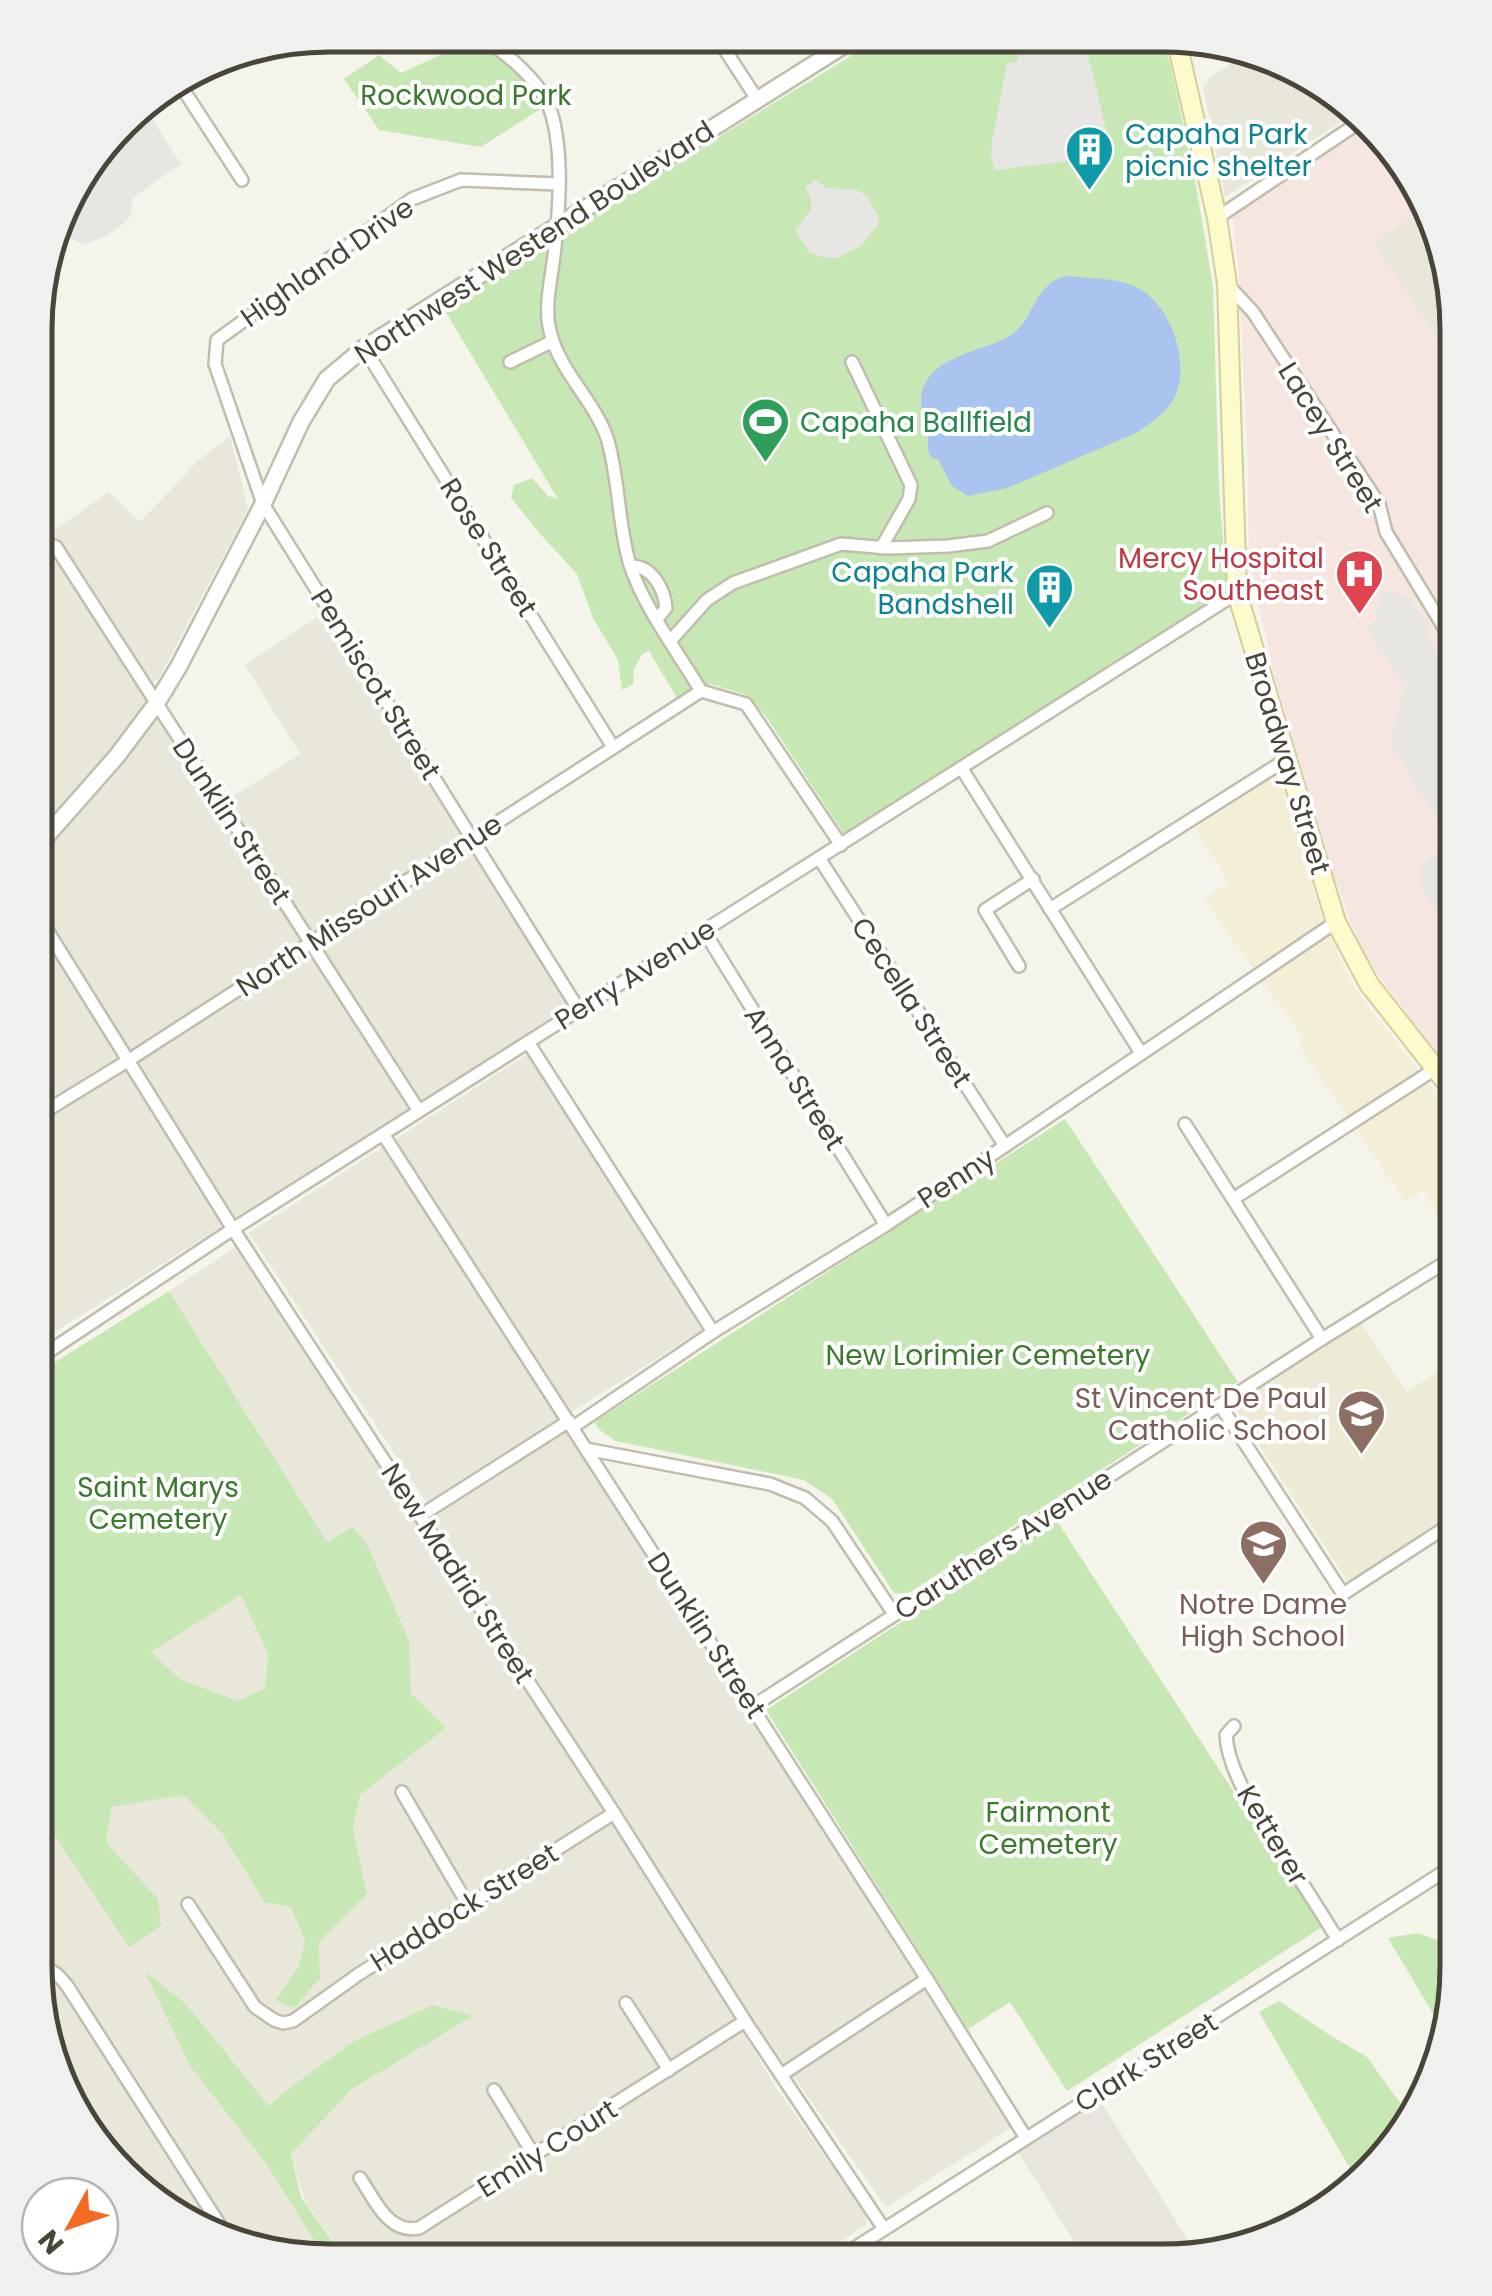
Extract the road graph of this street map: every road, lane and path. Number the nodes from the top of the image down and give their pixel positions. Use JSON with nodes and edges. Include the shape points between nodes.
{"nodes":[{"id":1,"x":831,"y":52,"type":"edge"},
{"id":2,"x":504,"y":53,"type":"edge"},
{"id":3,"x":727,"y":53,"type":"edge"},
{"id":4,"x":1180,"y":53,"type":"edge"},
{"id":5,"x":185,"y":94,"type":"edge"},
{"id":6,"x":757,"y":99,"type":"junction"},
{"id":7,"x":1352,"y":128,"type":"edge"},
{"id":8,"x":242,"y":180,"type":"dead end"},
{"id":9,"x":558,"y":184,"type":"junction"},
{"id":10,"x":1217,"y":218,"type":"junction"},
{"id":11,"x":558,"y":224,"type":"junction"},
{"id":12,"x":1227,"y":284,"type":"junction"},
{"id":13,"x":216,"y":340,"type":"joint"},
{"id":14,"x":553,"y":340,"type":"junction"},
{"id":15,"x":364,"y":348,"type":"junction"},
{"id":16,"x":510,"y":362,"type":"dead end"},
{"id":17,"x":852,"y":362,"type":"dead end"},
{"id":18,"x":263,"y":504,"type":"junction"},
{"id":19,"x":1047,"y":513,"type":"dead end"},
{"id":20,"x":52,"y":546,"type":"edge"},
{"id":21,"x":881,"y":548,"type":"junction"},
{"id":22,"x":1237,"y":593,"type":"junction"},
{"id":23,"x":1440,"y":621,"type":"edge"},
{"id":24,"x":670,"y":640,"type":"junction"},
{"id":25,"x":701,"y":691,"type":"junction"},
{"id":26,"x":156,"y":704,"type":"junction"},
{"id":27,"x":613,"y":747,"type":"junction"},
{"id":28,"x":1287,"y":760,"type":"junction"},
{"id":29,"x":962,"y":769,"type":"junction"},
{"id":30,"x":52,"y":829,"type":"edge"},
{"id":31,"x":472,"y":840,"type":"junction"},
{"id":32,"x":841,"y":845,"type":"junction"},
{"id":33,"x":819,"y":858,"type":"junction"},
{"id":34,"x":1033,"y":879,"type":"junction"},
{"id":35,"x":1050,"y":909,"type":"junction"},
{"id":36,"x":1336,"y":922,"type":"junction"},
{"id":37,"x":704,"y":931,"type":"junction"},
{"id":38,"x":52,"y":938,"type":"edge"},
{"id":39,"x":311,"y":942,"type":"junction"},
{"id":40,"x":1019,"y":966,"type":"dead end"},
{"id":41,"x":578,"y":1010,"type":"junction"},
{"id":42,"x":528,"y":1042,"type":"junction"},
{"id":43,"x":1140,"y":1053,"type":"junction"},
{"id":44,"x":129,"y":1060,"type":"junction"},
{"id":45,"x":1440,"y":1065,"type":"edge"},
{"id":46,"x":1435,"y":1069,"type":"junction"},
{"id":47,"x":1440,"y":1075,"type":"edge"},
{"id":48,"x":52,"y":1107,"type":"edge"},
{"id":49,"x":418,"y":1112,"type":"junction"},
{"id":50,"x":1185,"y":1124,"type":"dead end"},
{"id":51,"x":383,"y":1134,"type":"junction"},
{"id":52,"x":1005,"y":1146,"type":"junction"},
{"id":53,"x":1233,"y":1199,"type":"junction"},
{"id":54,"x":886,"y":1225,"type":"junction"},
{"id":55,"x":233,"y":1229,"type":"junction"},
{"id":56,"x":1439,"y":1265,"type":"edge"},
{"id":57,"x":713,"y":1332,"type":"junction"},
{"id":58,"x":1322,"y":1339,"type":"junction"},
{"id":59,"x":52,"y":1349,"type":"edge"},
{"id":60,"x":1220,"y":1405,"type":"junction"},
{"id":61,"x":571,"y":1424,"type":"junction"},
{"id":62,"x":586,"y":1448,"type":"junction"},
{"id":63,"x":420,"y":1516,"type":"junction"},
{"id":64,"x":1439,"y":1531,"type":"edge"},
{"id":65,"x":894,"y":1614,"type":"junction"},
{"id":66,"x":753,"y":1706,"type":"junction"},
{"id":67,"x":1234,"y":1726,"type":"dead end"},
{"id":68,"x":402,"y":1792,"type":"dead end"},
{"id":69,"x":614,"y":1814,"type":"junction"},
{"id":70,"x":1439,"y":1875,"type":"edge"},
{"id":71,"x":188,"y":1904,"type":"dead end"},
{"id":72,"x":468,"y":1905,"type":"junction"},
{"id":73,"x":1338,"y":1940,"type":"junction"},
{"id":74,"x":52,"y":1971,"type":"edge"},
{"id":75,"x":927,"y":1979,"type":"junction"},
{"id":76,"x":626,"y":2003,"type":"dead end"},
{"id":77,"x":745,"y":2021,"type":"junction"},
{"id":78,"x":669,"y":2070,"type":"junction"},
{"id":79,"x":781,"y":2074,"type":"junction"},
{"id":80,"x":494,"y":2090,"type":"dead end"},
{"id":81,"x":1026,"y":2138,"type":"junction"},
{"id":82,"x":535,"y":2156,"type":"junction"},
{"id":83,"x":360,"y":2178,"type":"dead end"},
{"id":84,"x":214,"y":2217,"type":"edge"},
{"id":85,"x":884,"y":2229,"type":"junction"},
{"id":86,"x":861,"y":2244,"type":"edge"}],
"edges":[{"from":1,"to":6,"type":"street","name":"Northwest Westend Boulevard"},
{"from":2,"to":9,"type":"street","via":[[551,109]]},
{"from":3,"to":6,"type":"street"},
{"from":4,"to":10,"type":"main road","name":"Broadway Street"},
{"from":5,"to":8,"type":"street"},
{"from":6,"to":11,"type":"street","name":"Northwest Westend Boulevard"},
{"from":7,"to":10,"type":"street"},
{"from":9,"to":11,"type":"street"},
{"from":9,"to":13,"type":"street","name":"Highland Drive","via":[[460,180],[412,199]]},
{"from":10,"to":12,"type":"main road","name":"Broadway Street"},
{"from":11,"to":14,"type":"street","via":[[548,300]]},
{"from":11,"to":15,"type":"street","name":"Northwest Westend Boulevard"},
{"from":12,"to":22,"type":"main road","name":"Broadway Street"},
{"from":12,"to":23,"type":"street","name":"Lacey Street","via":[[1253,312],[1379,504],[1386,532]]},
{"from":13,"to":18,"type":"street","name":"Pemiscot Street","via":[[214,364]]},
{"from":14,"to":16,"type":"street"},
{"from":14,"to":24,"type":"street","via":[[606,438],[630,566]]},
{"from":15,"to":18,"type":"street","name":"Northwest Westend Boulevard","via":[[327,379]]},
{"from":15,"to":27,"type":"street","name":"Rose Street"},
{"from":17,"to":21,"type":"street","via":[[911,486]]},
{"from":18,"to":26,"type":"street","name":"Northwest Westend Boulevard"},
{"from":18,"to":31,"type":"street","name":"Pemiscot Street"},
{"from":19,"to":21,"type":"street","via":[[988,542]]},
{"from":20,"to":26,"type":"street","name":"Dunklin Street"},
{"from":21,"to":24,"type":"street","via":[[841,544],[732,583]]},
{"from":22,"to":28,"type":"main road","name":"Broadway Street"},
{"from":22,"to":29,"type":"street","name":"Perry Avenue"},
{"from":24,"to":25,"type":"street"},
{"from":25,"to":27,"type":"street","name":"North Missouri Avenue"},
{"from":25,"to":32,"type":"street","via":[[746,704]]},
{"from":26,"to":30,"type":"street","name":"Northwest Westend Boulevard"},
{"from":26,"to":39,"type":"street","name":"Dunklin Street"},
{"from":27,"to":31,"type":"street","name":"North Missouri Avenue"},
{"from":28,"to":35,"type":"street"},
{"from":28,"to":36,"type":"main road","name":"Broadway Street"},
{"from":29,"to":32,"type":"street","name":"Perry Avenue"},
{"from":29,"to":34,"type":"street"},
{"from":31,"to":39,"type":"street","name":"North Missouri Avenue"},
{"from":31,"to":41,"type":"street","name":"Pemiscot Street"},
{"from":32,"to":33,"type":"street","name":"Perry Avenue"},
{"from":33,"to":37,"type":"street","name":"Perry Avenue"},
{"from":33,"to":52,"type":"street","name":"Cecella Street"},
{"from":34,"to":35,"type":"street"},
{"from":34,"to":40,"type":"street","via":[[985,910]]},
{"from":35,"to":43,"type":"street"},
{"from":36,"to":43,"type":"street","name":"Penny"},
{"from":36,"to":46,"type":"main road","name":"Broadway Street","via":[[1368,984]]},
{"from":37,"to":41,"type":"street","name":"Perry Avenue"},
{"from":37,"to":54,"type":"street","name":"Anna Street"},
{"from":38,"to":44,"type":"street","name":"New Madrid Street"},
{"from":39,"to":44,"type":"street","name":"North Missouri Avenue"},
{"from":39,"to":49,"type":"street","name":"Dunklin Street"},
{"from":41,"to":42,"type":"street","name":"Perry Avenue"},
{"from":42,"to":49,"type":"street","name":"Perry Avenue"},
{"from":42,"to":57,"type":"street"},
{"from":43,"to":52,"type":"street","name":"Penny"},
{"from":44,"to":48,"type":"street","name":"North Missouri Avenue"},
{"from":44,"to":55,"type":"street","name":"New Madrid Street"},
{"from":45,"to":46,"type":"street"},
{"from":46,"to":47,"type":"main road","name":"Broadway Street"},
{"from":46,"to":53,"type":"street"},
{"from":49,"to":51,"type":"street","name":"Perry Avenue"},
{"from":50,"to":53,"type":"street"},
{"from":51,"to":55,"type":"street","name":"Perry Avenue"},
{"from":51,"to":61,"type":"street","name":"Dunklin Street"},
{"from":52,"to":54,"type":"street","name":"Penny"},
{"from":53,"to":58,"type":"street"},
{"from":54,"to":57,"type":"street","name":"Penny"},
{"from":55,"to":59,"type":"street","name":"Perry Avenue"},
{"from":55,"to":63,"type":"street","name":"New Madrid Street"},
{"from":56,"to":58,"type":"street","name":"Caruthers Avenue"},
{"from":57,"to":61,"type":"street","name":"Penny"},
{"from":58,"to":60,"type":"street","name":"Caruthers Avenue"},
{"from":60,"to":64,"type":"street","via":[[1343,1594]]},
{"from":60,"to":65,"type":"street","name":"Caruthers Avenue"},
{"from":61,"to":62,"type":"street","name":"Dunklin Street"},
{"from":61,"to":63,"type":"street","name":"Penny"},
{"from":62,"to":65,"type":"street","via":[[770,1484],[805,1498],[832,1522]]},
{"from":62,"to":66,"type":"street","name":"Dunklin Street"},
{"from":63,"to":69,"type":"street","name":"New Madrid Street"},
{"from":65,"to":66,"type":"street","name":"Caruthers Avenue"},
{"from":66,"to":75,"type":"street","name":"Dunklin Street"},
{"from":67,"to":73,"type":"street","name":"Ketterer","via":[[1226,1749],[1239,1778]]},
{"from":68,"to":72,"type":"street"},
{"from":69,"to":72,"type":"street","name":"Haddock Street"},
{"from":69,"to":77,"type":"street","name":"New Madrid Street"},
{"from":70,"to":73,"type":"street","name":"Clark Street"},
{"from":71,"to":72,"type":"street","name":"Haddock Street","via":[[255,2008],[283,2023]]},
{"from":73,"to":81,"type":"street","name":"Clark Street"},
{"from":74,"to":84,"type":"street"},
{"from":75,"to":79,"type":"street"},
{"from":75,"to":81,"type":"street","name":"Dunklin Street"},
{"from":76,"to":78,"type":"street"},
{"from":77,"to":78,"type":"street","name":"Emily Court"},
{"from":77,"to":79,"type":"street","name":"New Madrid Street"},
{"from":78,"to":82,"type":"street","name":"Emily Court"},
{"from":79,"to":85,"type":"street","name":"New Madrid Street"},
{"from":80,"to":82,"type":"street"},
{"from":81,"to":85,"type":"street","name":"Clark Street"},
{"from":82,"to":83,"type":"street","name":"Emily Court","via":[[410,2230],[391,2222]]},
{"from":85,"to":86,"type":"street","name":"Clark Street"}]}
